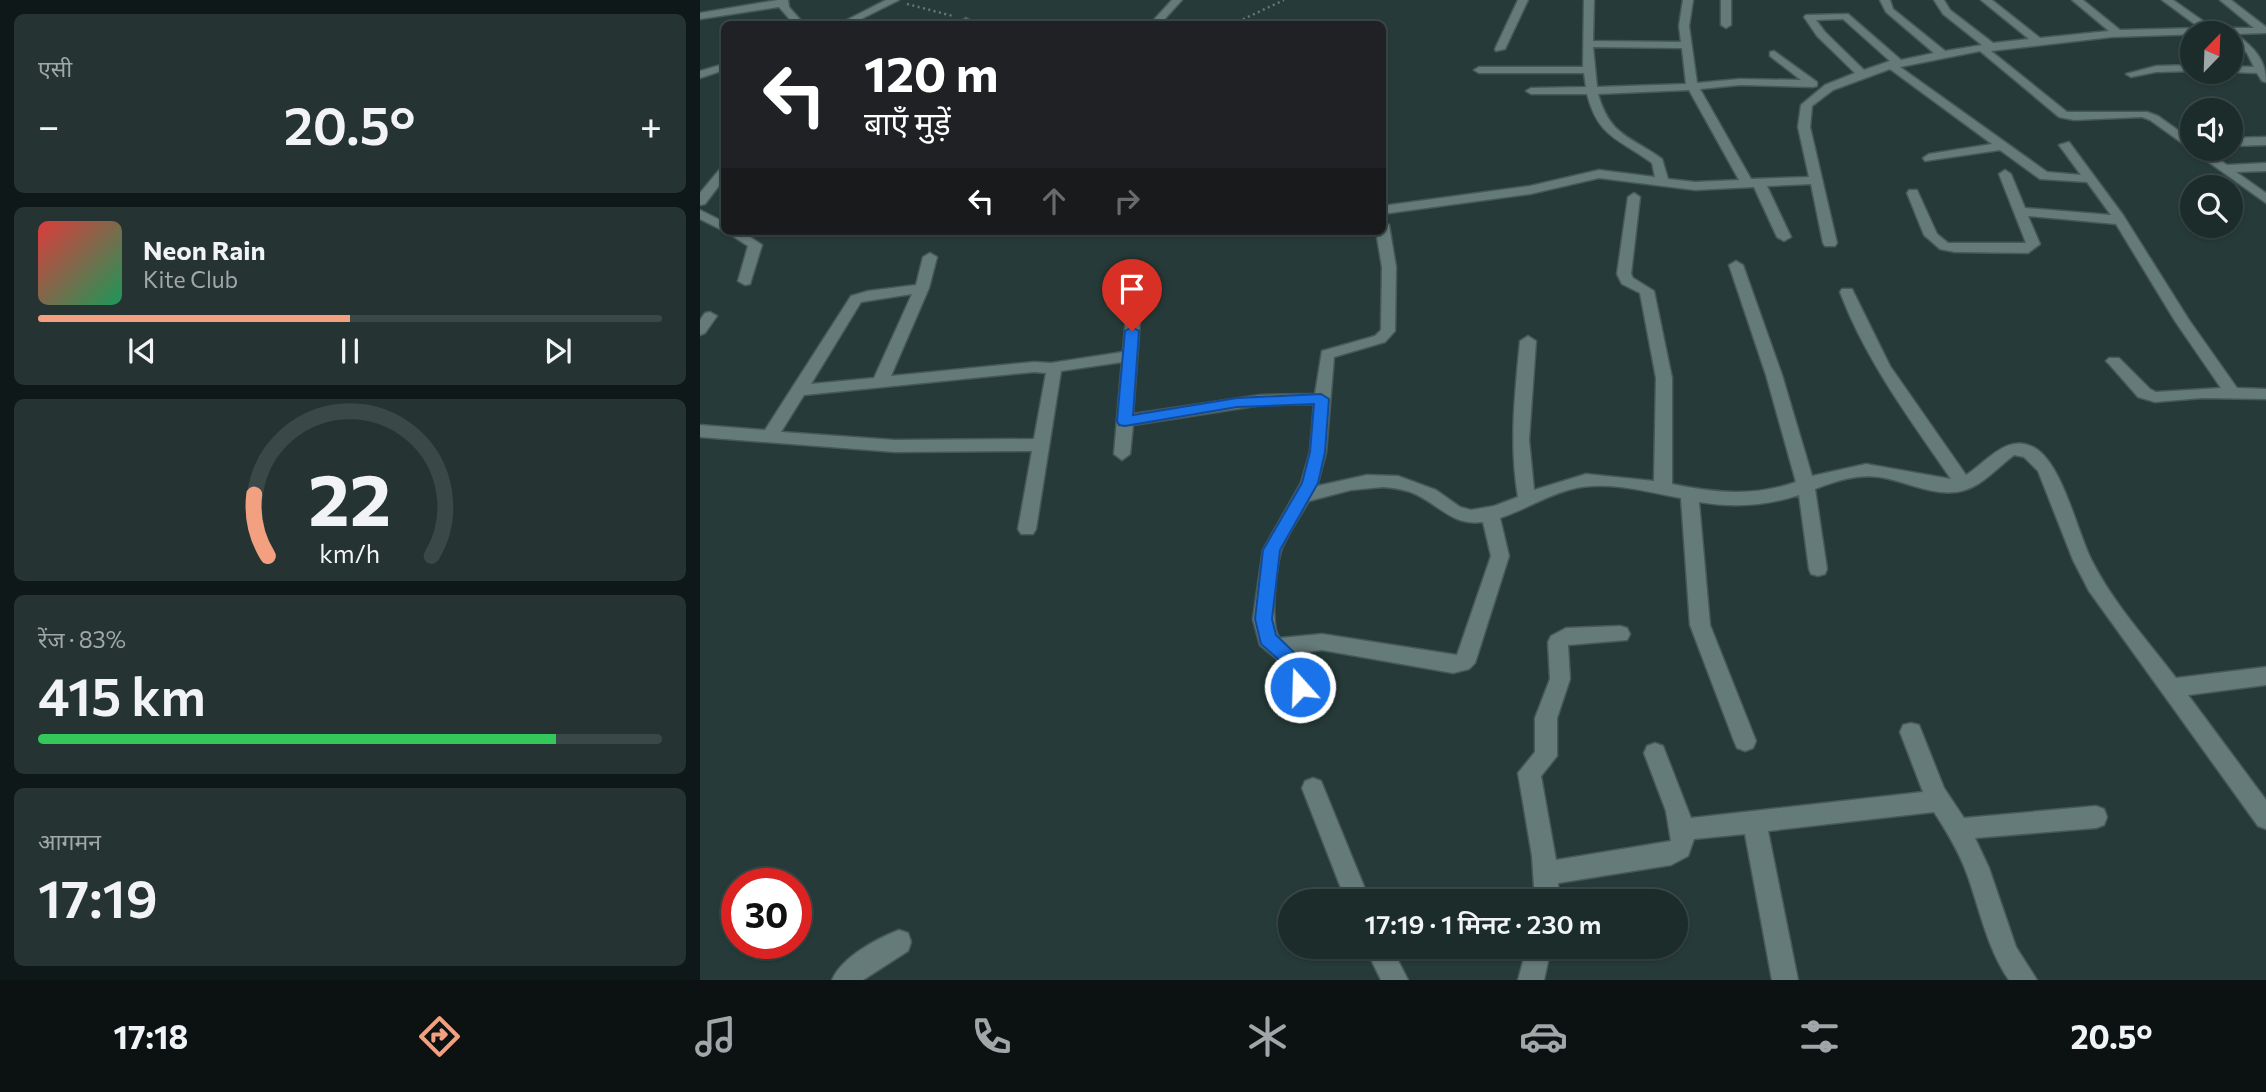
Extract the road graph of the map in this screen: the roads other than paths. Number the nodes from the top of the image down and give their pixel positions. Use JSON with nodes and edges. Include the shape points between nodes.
{"nodes":[{"id":1,"x":1177,"y":0,"type":"edge"},
{"id":2,"x":1523,"y":0,"type":"edge"},
{"id":3,"x":1589,"y":0,"type":"edge"},
{"id":4,"x":1688,"y":0,"type":"edge"},
{"id":5,"x":1726,"y":0,"type":"edge"},
{"id":6,"x":1885,"y":0,"type":"edge"},
{"id":7,"x":1939,"y":0,"type":"edge"},
{"id":8,"x":1986,"y":0,"type":"edge"},
{"id":9,"x":2077,"y":0,"type":"edge"},
{"id":10,"x":2167,"y":0,"type":"edge"},
{"id":11,"x":2225,"y":0,"type":"edge"},
{"id":12,"x":894,"y":1,"type":"edge"},
{"id":13,"x":782,"y":2,"type":"edge"},
{"id":14,"x":700,"y":16,"type":"edge"},
{"id":15,"x":797,"y":21,"type":"edge"},
{"id":16,"x":851,"y":21,"type":"edge"},
{"id":17,"x":1157,"y":21,"type":"edge"},
{"id":18,"x":2196,"y":21,"type":"edge"},
{"id":19,"x":1726,"y":25,"type":"dead end"},
{"id":20,"x":2264,"y":30,"type":"edge"},
{"id":21,"x":2180,"y":32,"type":"edge"},
{"id":22,"x":2244,"y":32,"type":"edge"},
{"id":23,"x":2118,"y":34,"type":"junction"},
{"id":24,"x":2039,"y":42,"type":"junction"},
{"id":25,"x":1589,"y":44,"type":"junction"},
{"id":26,"x":1685,"y":45,"type":"junction"},
{"id":27,"x":2244,"y":45,"type":"edge"},
{"id":28,"x":1500,"y":49,"type":"dead end"},
{"id":29,"x":1988,"y":49,"type":"junction"},
{"id":30,"x":1774,"y":54,"type":"dead end"},
{"id":31,"x":1943,"y":55,"type":"junction"},
{"id":32,"x":1893,"y":63,"type":"junction"},
{"id":33,"x":721,"y":68,"type":"edge"},
{"id":34,"x":2180,"y":68,"type":"edge"},
{"id":35,"x":1479,"y":70,"type":"dead end"},
{"id":36,"x":1590,"y":70,"type":"junction"},
{"id":37,"x":2244,"y":71,"type":"edge"},
{"id":38,"x":1860,"y":72,"type":"junction"},
{"id":39,"x":721,"y":74,"type":"edge"},
{"id":40,"x":2130,"y":74,"type":"dead end"},
{"id":41,"x":2264,"y":75,"type":"edge"},
{"id":42,"x":703,"y":76,"type":"edge"},
{"id":43,"x":1692,"y":85,"type":"junction"},
{"id":44,"x":1816,"y":86,"type":"junction"},
{"id":45,"x":1591,"y":90,"type":"junction"},
{"id":46,"x":1531,"y":91,"type":"dead end"},
{"id":47,"x":2180,"y":136,"type":"edge"},
{"id":48,"x":2266,"y":141,"type":"edge"},
{"id":49,"x":2243,"y":142,"type":"edge"},
{"id":50,"x":2065,"y":145,"type":"dead end"},
{"id":51,"x":2004,"y":146,"type":"junction"},
{"id":52,"x":1930,"y":158,"type":"dead end"},
{"id":53,"x":2214,"y":161,"type":"edge"},
{"id":54,"x":2266,"y":167,"type":"edge"},
{"id":55,"x":2225,"y":169,"type":"junction"},
{"id":56,"x":2004,"y":174,"type":"dead end"},
{"id":57,"x":721,"y":176,"type":"edge"},
{"id":58,"x":2090,"y":178,"type":"junction"},
{"id":59,"x":1815,"y":180,"type":"junction"},
{"id":60,"x":1753,"y":183,"type":"junction"},
{"id":61,"x":1663,"y":184,"type":"junction"},
{"id":62,"x":1913,"y":193,"type":"dead end"},
{"id":63,"x":1634,"y":197,"type":"dead end"},
{"id":64,"x":2266,"y":199,"type":"edge"},
{"id":65,"x":700,"y":201,"type":"edge"},
{"id":66,"x":1386,"y":209,"type":"edge"},
{"id":67,"x":2020,"y":211,"type":"junction"},
{"id":68,"x":700,"y":215,"type":"edge"},
{"id":69,"x":2120,"y":220,"type":"junction"},
{"id":70,"x":721,"y":226,"type":"edge"},
{"id":71,"x":739,"y":235,"type":"edge"},
{"id":72,"x":1384,"y":235,"type":"edge"},
{"id":73,"x":1784,"y":237,"type":"dead end"},
{"id":74,"x":1830,"y":243,"type":"dead end"},
{"id":75,"x":930,"y":257,"type":"dead end"},
{"id":76,"x":1736,"y":265,"type":"dead end"},
{"id":77,"x":745,"y":281,"type":"dead end"},
{"id":78,"x":922,"y":288,"type":"junction"},
{"id":79,"x":1847,"y":292,"type":"dead end"},
{"id":80,"x":1135,"y":306,"type":"dead end"},
{"id":81,"x":710,"y":316,"type":"dead end"},
{"id":82,"x":700,"y":330,"type":"edge"},
{"id":83,"x":1528,"y":341,"type":"dead end"},
{"id":84,"x":1130,"y":356,"type":"junction"},
{"id":85,"x":2114,"y":361,"type":"dead end"},
{"id":86,"x":1051,"y":368,"type":"junction"},
{"id":87,"x":880,"y":382,"type":"junction"},
{"id":88,"x":799,"y":390,"type":"junction"},
{"id":89,"x":2232,"y":393,"type":"junction"},
{"id":90,"x":2266,"y":394,"type":"edge"},
{"id":91,"x":1321,"y":399,"type":"junction"},
{"id":92,"x":1125,"y":421,"type":"junction"},
{"id":93,"x":700,"y":431,"type":"edge"},
{"id":94,"x":769,"y":437,"type":"junction"},
{"id":95,"x":1042,"y":445,"type":"junction"},
{"id":96,"x":1122,"y":454,"type":"dead end"},
{"id":97,"x":1963,"y":484,"type":"junction"},
{"id":98,"x":1806,"y":485,"type":"junction"},
{"id":99,"x":1663,"y":490,"type":"junction"},
{"id":100,"x":1689,"y":494,"type":"junction"},
{"id":101,"x":1303,"y":496,"type":"junction"},
{"id":102,"x":1527,"y":499,"type":"junction"},
{"id":103,"x":1490,"y":513,"type":"junction"},
{"id":104,"x":1027,"y":529,"type":"dead end"},
{"id":105,"x":1818,"y":569,"type":"dead end"},
{"id":106,"x":1620,"y":634,"type":"dead end"},
{"id":107,"x":1276,"y":647,"type":"junction"},
{"id":108,"x":2266,"y":676,"type":"edge"},
{"id":109,"x":2170,"y":688,"type":"junction"},
{"id":110,"x":1306,"y":712,"type":"dead end"},
{"id":111,"x":1911,"y":732,"type":"dead end"},
{"id":112,"x":1745,"y":741,"type":"dead end"},
{"id":113,"x":1655,"y":752,"type":"dead end"},
{"id":114,"x":1314,"y":789,"type":"dead end"},
{"id":115,"x":1939,"y":801,"type":"junction"},
{"id":116,"x":2264,"y":811,"type":"edge"},
{"id":117,"x":2095,"y":817,"type":"dead end"},
{"id":118,"x":1754,"y":821,"type":"junction"},
{"id":119,"x":1958,"y":828,"type":"junction"},
{"id":120,"x":1681,"y":830,"type":"junction"},
{"id":121,"x":1546,"y":873,"type":"junction"},
{"id":122,"x":1353,"y":889,"type":"edge"},
{"id":123,"x":1547,"y":889,"type":"edge"},
{"id":124,"x":899,"y":942,"type":"dead end"},
{"id":125,"x":1384,"y":959,"type":"edge"},
{"id":126,"x":1536,"y":959,"type":"edge"},
{"id":127,"x":845,"y":980,"type":"edge"},
{"id":128,"x":1395,"y":980,"type":"edge"},
{"id":129,"x":1531,"y":980,"type":"edge"},
{"id":130,"x":1785,"y":980,"type":"edge"},
{"id":131,"x":2024,"y":980,"type":"edge"}],
"edges":[{"from":1,"to":17,"type":"street"},
{"from":2,"to":28,"type":"street"},
{"from":3,"to":25,"type":"street"},
{"from":4,"to":26,"type":"street"},
{"from":5,"to":19,"type":"street"},
{"from":6,"to":31,"type":"street","via":[[1889,10]]},
{"from":7,"to":29,"type":"street"},
{"from":8,"to":24,"type":"street"},
{"from":9,"to":23,"type":"street"},
{"from":10,"to":18,"type":"street"},
{"from":11,"to":20,"type":"street"},
{"from":12,"to":16,"type":"street"},
{"from":13,"to":14,"type":"street"},
{"from":13,"to":15,"type":"street"},
{"from":20,"to":22,"type":"street"},
{"from":21,"to":23,"type":"street"},
{"from":23,"to":24,"type":"street"},
{"from":24,"to":29,"type":"street"},
{"from":25,"to":26,"type":"street"},
{"from":25,"to":36,"type":"street"},
{"from":26,"to":43,"type":"street"},
{"from":27,"to":41,"type":"street"},
{"from":29,"to":31,"type":"street"},
{"from":29,"to":47,"type":"street","via":[[2063,114],[2143,114]]},
{"from":30,"to":44,"type":"street"},
{"from":31,"to":32,"type":"street"},
{"from":32,"to":38,"type":"street"},
{"from":32,"to":38,"type":"street","via":[[1845,16],[1809,17]]},
{"from":32,"to":51,"type":"street"},
{"from":33,"to":42,"type":"street"},
{"from":34,"to":40,"type":"street"},
{"from":35,"to":36,"type":"street"},
{"from":36,"to":45,"type":"street"},
{"from":37,"to":41,"type":"street"},
{"from":38,"to":44,"type":"street"},
{"from":39,"to":42,"type":"street"},
{"from":43,"to":44,"type":"street"},
{"from":43,"to":45,"type":"street"},
{"from":43,"to":60,"type":"street"},
{"from":44,"to":59,"type":"street","via":[[1804,127]]},
{"from":45,"to":46,"type":"street"},
{"from":45,"to":61,"type":"street","via":[[1612,133],[1658,162]]},
{"from":48,"to":49,"type":"street"},
{"from":50,"to":58,"type":"street"},
{"from":51,"to":52,"type":"street"},
{"from":51,"to":58,"type":"street","via":[[2047,177]]},
{"from":53,"to":55,"type":"street"},
{"from":54,"to":55,"type":"street"},
{"from":55,"to":64,"type":"street"},
{"from":56,"to":67,"type":"street"},
{"from":57,"to":65,"type":"street"},
{"from":58,"to":69,"type":"street"},
{"from":59,"to":60,"type":"street"},
{"from":59,"to":74,"type":"street"},
{"from":60,"to":61,"type":"street"},
{"from":60,"to":73,"type":"street"},
{"from":61,"to":66,"type":"street","via":[[1599,174],[1530,190]]},
{"from":62,"to":67,"type":"street","via":[[1933,240],[1945,247],[2028,249],[2033,244]]},
{"from":63,"to":99,"type":"street","via":[[1624,274],[1627,281],[1646,289],[1664,378]]},
{"from":67,"to":69,"type":"street"},
{"from":68,"to":70,"type":"street"},
{"from":69,"to":89,"type":"street"},
{"from":71,"to":77,"type":"street","via":[[755,245]]},
{"from":72,"to":91,"type":"street","via":[[1389,267],[1388,331],[1380,340],[1327,354]]},
{"from":75,"to":78,"type":"street"},
{"from":76,"to":98,"type":"street"},
{"from":78,"to":87,"type":"street"},
{"from":78,"to":88,"type":"street","via":[[856,299]]},
{"from":79,"to":97,"type":"street","via":[[1875,351]]},
{"from":80,"to":84,"type":"street"},
{"from":81,"to":82,"type":"street"},
{"from":83,"to":102,"type":"street","via":[[1520,424]]},
{"from":84,"to":86,"type":"street"},
{"from":84,"to":92,"type":"street"},
{"from":85,"to":89,"type":"street","via":[[2149,396]]},
{"from":86,"to":87,"type":"street"},
{"from":86,"to":95,"type":"street","via":[[1055,372]]},
{"from":87,"to":88,"type":"street"},
{"from":88,"to":94,"type":"street"},
{"from":89,"to":90,"type":"street"},
{"from":91,"to":92,"type":"street","via":[[1237,402]]},
{"from":91,"to":101,"type":"street","via":[[1318,452]]},
{"from":92,"to":96,"type":"street"},
{"from":93,"to":94,"type":"street"},
{"from":94,"to":95,"type":"street","via":[[895,446]]},
{"from":95,"to":104,"type":"street"},
{"from":97,"to":98,"type":"street","via":[[1924,482],[1869,470]]},
{"from":97,"to":109,"type":"street","via":[[2011,449],[2035,456],[2045,468],[2096,586]]},
{"from":98,"to":100,"type":"street","via":[[1761,499]]},
{"from":98,"to":105,"type":"street"},
{"from":99,"to":100,"type":"street"},
{"from":99,"to":102,"type":"street","via":[[1587,480]]},
{"from":100,"to":112,"type":"street","via":[[1700,625]]},
{"from":101,"to":103,"type":"street","via":[[1382,479],[1410,484],[1464,516]]},
{"from":101,"to":107,"type":"street","via":[[1272,550],[1263,628]]},
{"from":102,"to":103,"type":"street"},
{"from":103,"to":107,"type":"street","via":[[1500,556],[1468,657],[1462,663],[1322,642]]},
{"from":106,"to":121,"type":"street","via":[[1566,636],[1558,642],[1560,679],[1546,718],[1546,755],[1529,773]]},
{"from":107,"to":110,"type":"street","via":[[1294,662]]},
{"from":108,"to":109,"type":"street"},
{"from":109,"to":116,"type":"street"},
{"from":111,"to":115,"type":"street"},
{"from":113,"to":120,"type":"street"},
{"from":114,"to":122,"type":"street"},
{"from":115,"to":118,"type":"street"},
{"from":115,"to":119,"type":"street"},
{"from":117,"to":119,"type":"street"},
{"from":118,"to":120,"type":"street"},
{"from":118,"to":130,"type":"street"},
{"from":119,"to":131,"type":"street","via":[[2006,954]]},
{"from":120,"to":121,"type":"street","via":[[1683,842],[1671,854]]},
{"from":121,"to":123,"type":"street"},
{"from":124,"to":127,"type":"street"},
{"from":125,"to":128,"type":"street"},
{"from":126,"to":129,"type":"street"}]}
